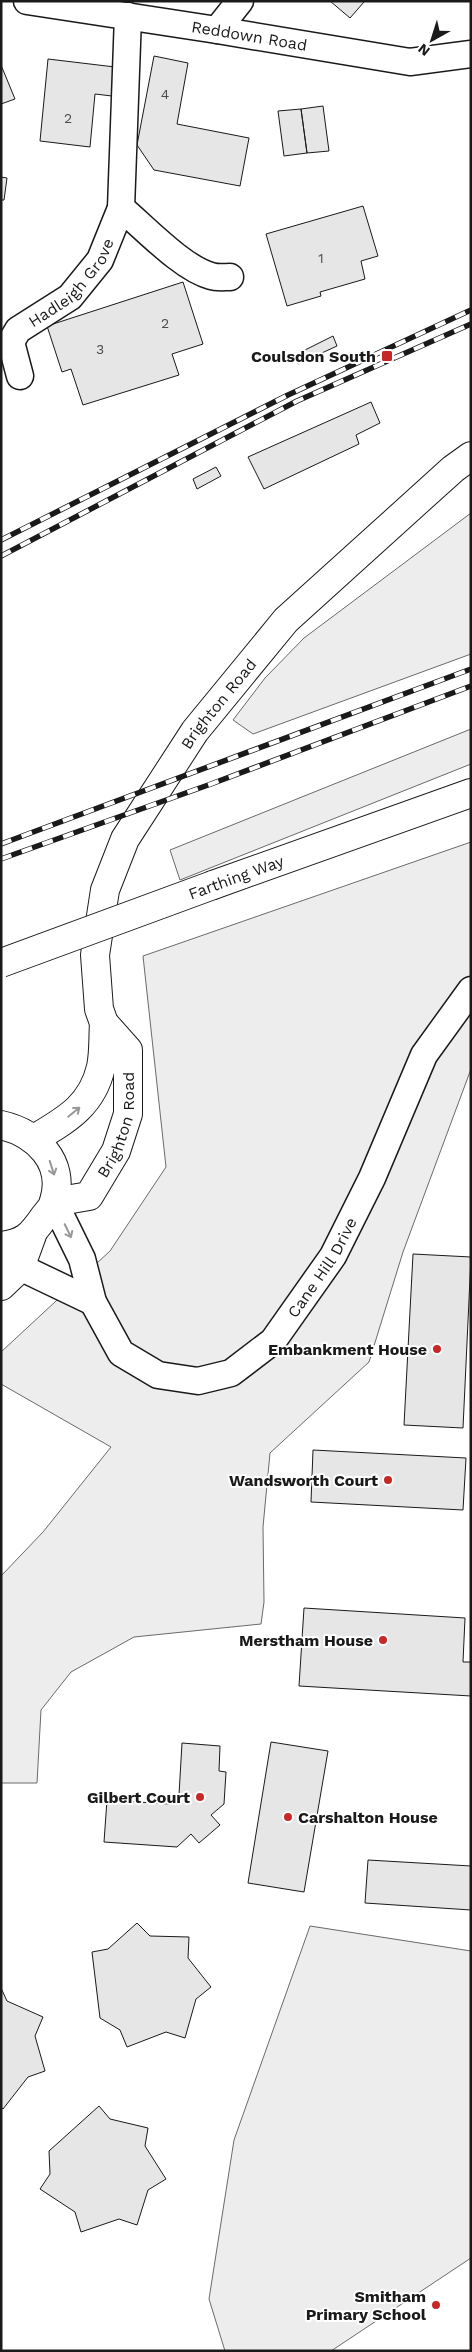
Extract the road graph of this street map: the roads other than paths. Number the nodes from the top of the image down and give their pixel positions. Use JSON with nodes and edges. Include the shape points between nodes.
{"nodes":[{"id":1,"x":27,"y":1,"type":"edge"},
{"id":2,"x":240,"y":1,"type":"edge"},
{"id":3,"x":128,"y":16,"type":"junction"},
{"id":4,"x":217,"y":30,"type":"junction"},
{"id":5,"x":471,"y":54,"type":"edge"},
{"id":6,"x":122,"y":208,"type":"junction"},
{"id":7,"x":230,"y":276,"type":"dead end"},
{"id":8,"x":20,"y":376,"type":"dead end"},
{"id":9,"x":471,"y":456,"type":"edge"},
{"id":10,"x":471,"y":793,"type":"edge"},
{"id":11,"x":1,"y":962,"type":"edge"},
{"id":12,"x":470,"y":992,"type":"edge"},
{"id":13,"x":104,"y":1023,"type":"junction"},
{"id":14,"x":1,"y":1125,"type":"edge"},
{"id":15,"x":34,"y":1139,"type":"junction"},
{"id":16,"x":54,"y":1202,"type":"junction"},
{"id":17,"x":32,"y":1235,"type":"junction"},
{"id":18,"x":1,"y":1246,"type":"edge"},
{"id":19,"x":7,"y":1271,"type":"edge"},
{"id":20,"x":93,"y":1302,"type":"junction"}],
"edges":[{"from":1,"to":3,"type":"street","name":"Reddown Road"},
{"from":2,"to":4,"type":"street"},
{"from":3,"to":4,"type":"street","name":"Reddown Road"},
{"from":3,"to":6,"type":"street","name":"Hadleigh Grove"},
{"from":4,"to":5,"type":"street","name":"Reddown Road","via":[[410,62]]},
{"from":6,"to":7,"type":"street","via":[[198,271],[212,277]]},
{"from":6,"to":8,"type":"street","name":"Hadleigh Grove","via":[[100,260],[70,297],[18,330],[11,342]]},
{"from":9,"to":13,"type":"main road","name":"Brighton Road","via":[[286,620],[196,731],[165,775],[125,839],[105,890],[95,956],[98,1009]]},
{"from":10,"to":11,"type":"main road","name":"Farthing Way","bridge":true},
{"from":12,"to":20,"type":"street","name":"Cane Hill Drive","via":[[424,1055],[372,1178],[333,1256],[273,1341],[231,1373],[198,1381],[158,1375],[121,1353]]},
{"from":15,"to":13,"type":"main road","name":"Brighton Road","one_way":true,"via":[[86,1102],[101,1067]]},
{"from":13,"to":16,"type":"main road","name":"Brighton Road","via":[[128,1050],[128,1114],[116,1151],[89,1196]]},
{"from":14,"to":15,"type":"main road","via":[[18,1129]]},
{"from":15,"to":16,"type":"main road","one_way":true,"via":[[54,1168]]},
{"from":16,"to":17,"type":"main road"},
{"from":16,"to":20,"type":"street","name":"Cane Hill Drive","one_way":true,"via":[[82,1259]]},
{"from":17,"to":18,"type":"main road"},
{"from":17,"to":19,"type":"main road"},
{"from":19,"to":20,"type":"street","via":[[40,1275]]}]}
